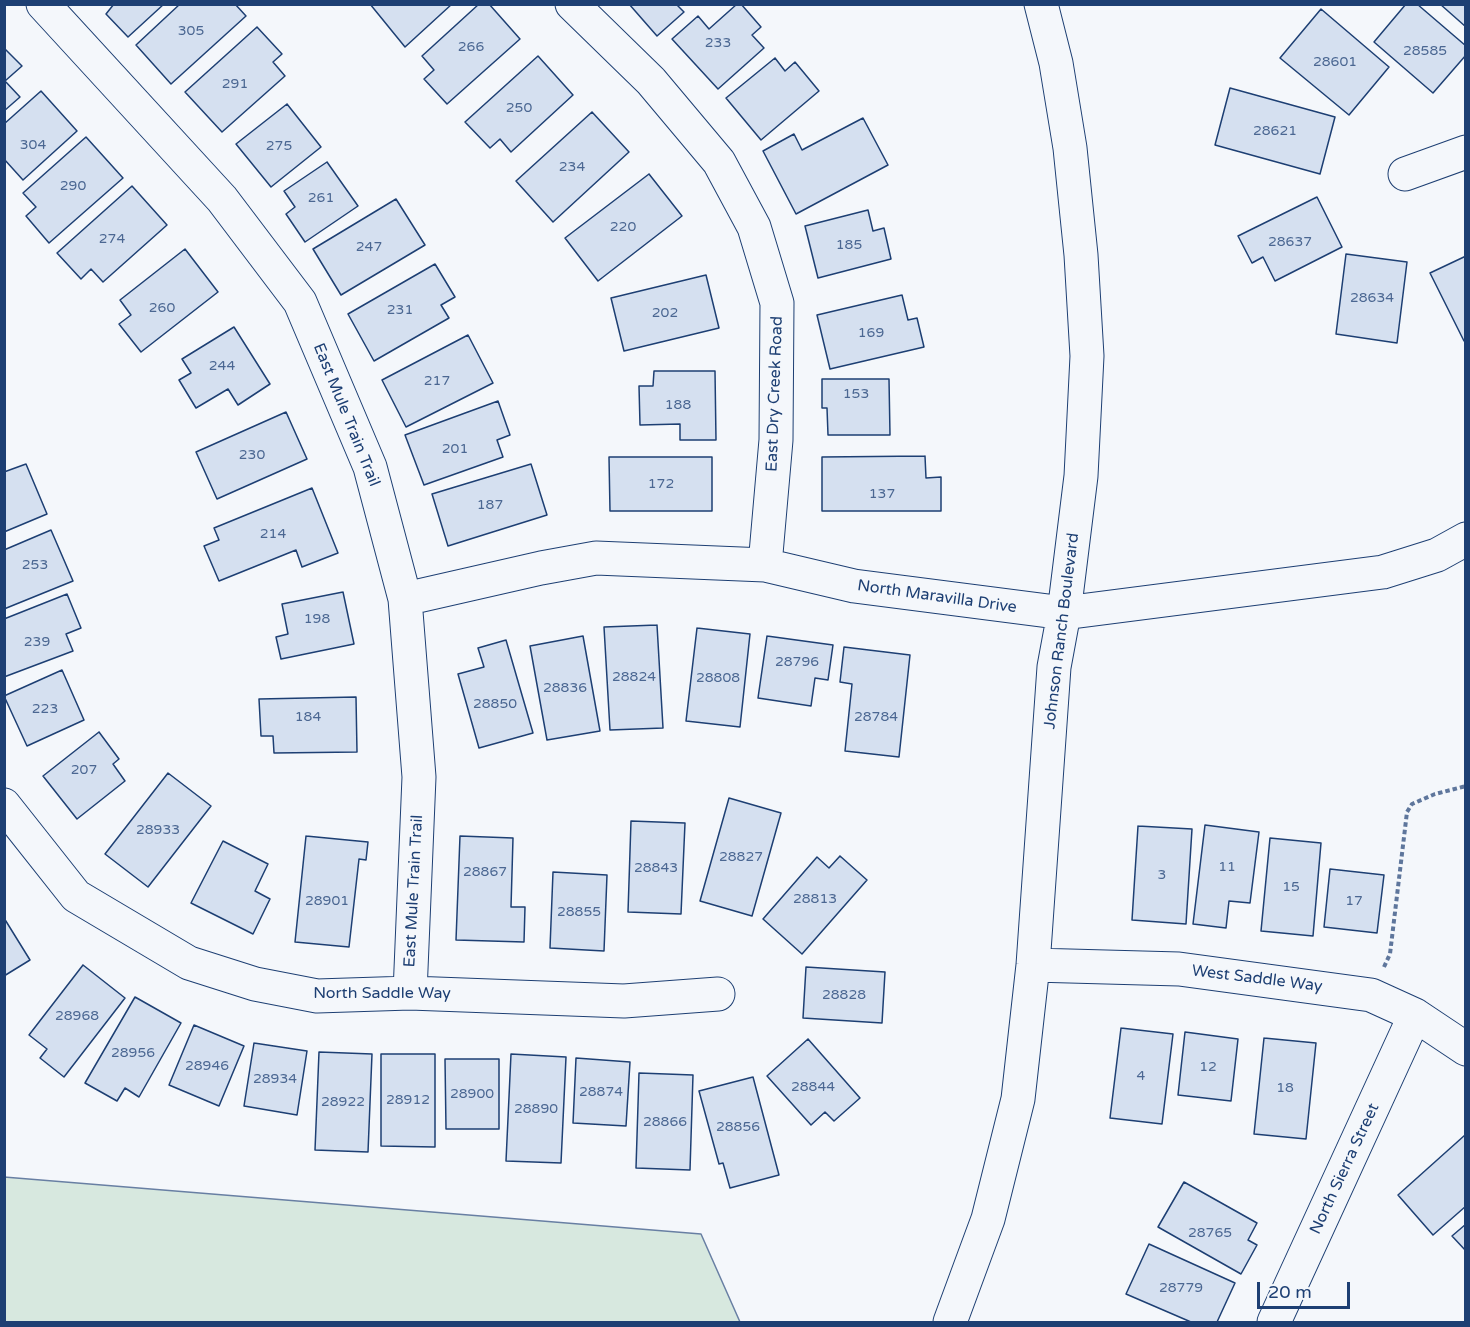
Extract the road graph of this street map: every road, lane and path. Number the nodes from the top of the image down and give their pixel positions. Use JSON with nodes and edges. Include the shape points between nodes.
{"nodes":[{"id":1,"x":43,"y":4,"type":"edge"},
{"id":2,"x":572,"y":4,"type":"edge"},
{"id":3,"x":1041,"y":4,"type":"edge"},
{"id":4,"x":1466,"y":153,"type":"edge"},
{"id":5,"x":1405,"y":174,"type":"dead end"},
{"id":6,"x":1466,"y":539,"type":"edge"},
{"id":7,"x":765,"y":566,"type":"junction"},
{"id":8,"x":405,"y":599,"type":"junction"},
{"id":9,"x":1064,"y":613,"type":"junction"},
{"id":10,"x":1466,"y":786,"type":"edge"},
{"id":11,"x":4,"y":806,"type":"edge"},
{"id":12,"x":1033,"y":965,"type":"junction"},
{"id":13,"x":410,"y":993,"type":"junction"},
{"id":14,"x":718,"y":994,"type":"dead end"},
{"id":15,"x":1371,"y":995,"type":"junction"},
{"id":16,"x":1415,"y":1015,"type":"junction"},
{"id":17,"x":1466,"y":1048,"type":"edge"},
{"id":18,"x":950,"y":1323,"type":"edge"},
{"id":19,"x":1274,"y":1323,"type":"edge"}],
"edges":[{"from":1,"to":8,"type":"street","name":"East Mule Train Trail","via":[[222,199],[300,302],[370,467]]},
{"from":2,"to":7,"type":"street","name":"East Dry Creek Road","via":[[651,81],[719,162],[754,227],[777,303],[776,440]]},
{"from":3,"to":9,"type":"street","name":"Johnson Ranch Boulevard","via":[[1056,63],[1070,148],[1087,356],[1081,476]]},
{"from":4,"to":5,"type":"street"},
{"from":6,"to":9,"type":"street","name":"North Maravilla Drive","via":[[1437,555],[1383,572]]},
{"from":7,"to":8,"type":"street","name":"North Maravilla Drive","via":[[596,558]]},
{"from":7,"to":9,"type":"street","name":"North Maravilla Drive","via":[[854,586]]},
{"from":8,"to":13,"type":"street","name":"East Mule Train Trail","via":[[419,777]]},
{"from":9,"to":12,"type":"street","name":"Johnson Ranch Boulevard","via":[[1054,667]]},
{"from":10,"to":15,"type":"path","via":[[1412,804],[1407,812],[1390,954]]},
{"from":11,"to":13,"type":"street","name":"North Saddle Way","via":[[76,896],[189,963],[255,984],[317,996]]},
{"from":12,"to":15,"type":"street","name":"West Saddle Way","via":[[1179,969]]},
{"from":12,"to":18,"type":"street","name":"Johnson Ranch Boulevard","via":[[1018,1099],[988,1219]]},
{"from":13,"to":14,"type":"street","name":"North Saddle Way","via":[[624,1001]]},
{"from":15,"to":16,"type":"street","name":"West Saddle Way"},
{"from":16,"to":17,"type":"street","name":"West Saddle Way"},
{"from":16,"to":19,"type":"street","name":"North Sierra Street"}]}
